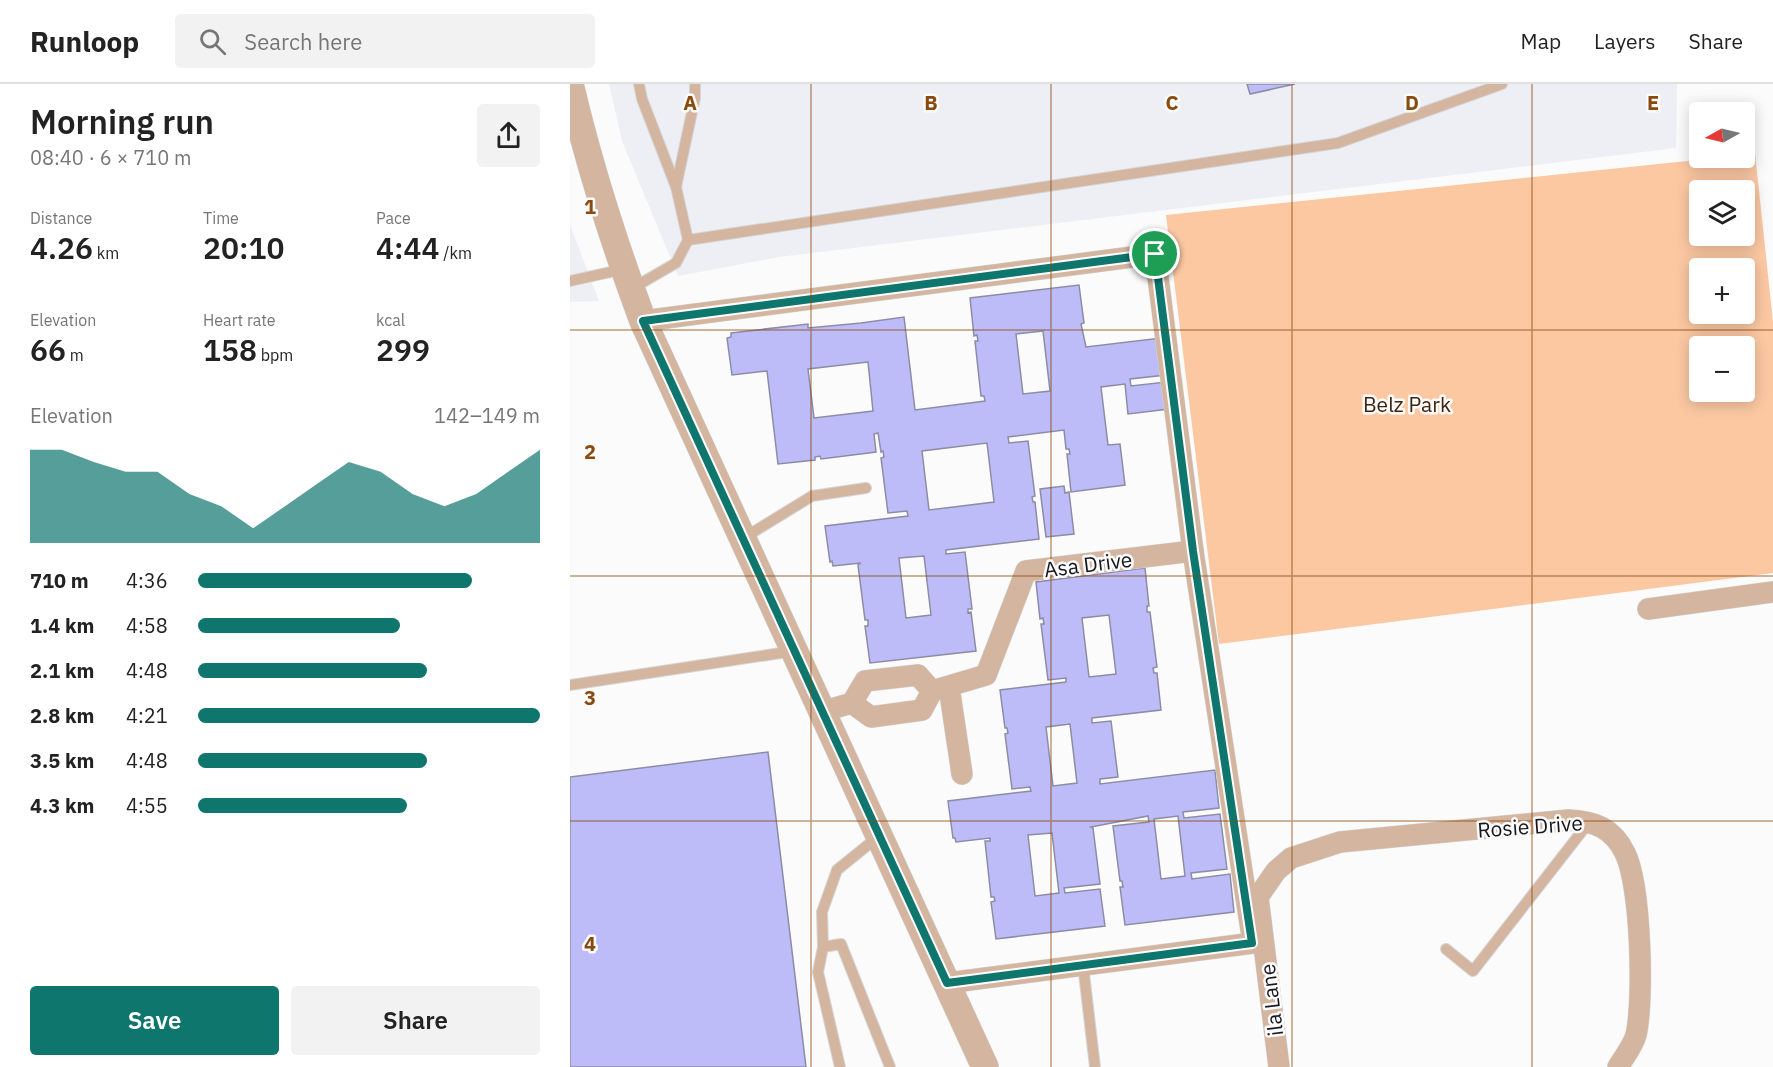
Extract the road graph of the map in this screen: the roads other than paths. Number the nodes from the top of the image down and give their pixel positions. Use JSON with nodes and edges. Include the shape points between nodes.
{"nodes":[{"id":1,"x":570,"y":84,"type":"edge"},
{"id":2,"x":639,"y":84,"type":"edge"},
{"id":3,"x":695,"y":84,"type":"edge"},
{"id":4,"x":1502,"y":84,"type":"edge"},
{"id":5,"x":576,"y":140,"type":"edge"},
{"id":6,"x":676,"y":187,"type":"junction"},
{"id":7,"x":688,"y":240,"type":"junction"},
{"id":8,"x":628,"y":279,"type":"junction"},
{"id":9,"x":570,"y":281,"type":"edge"},
{"id":10,"x":643,"y":321,"type":"junction"},
{"id":11,"x":867,"y":488,"type":"dead end"},
{"id":12,"x":742,"y":539,"type":"junction"},
{"id":13,"x":1193,"y":551,"type":"junction"},
{"id":14,"x":1773,"y":592,"type":"edge"},
{"id":15,"x":1647,"y":609,"type":"dead end"},
{"id":16,"x":794,"y":651,"type":"junction"},
{"id":17,"x":570,"y":685,"type":"edge"},
{"id":18,"x":940,"y":689,"type":"junction"},
{"id":19,"x":852,"y":703,"type":"junction"},
{"id":20,"x":824,"y":711,"type":"junction"},
{"id":21,"x":962,"y":774,"type":"dead end"},
{"id":22,"x":1591,"y":821,"type":"junction"},
{"id":23,"x":879,"y":836,"type":"junction"},
{"id":24,"x":1258,"y":897,"type":"joint"},
{"id":25,"x":823,"y":946,"type":"junction"},
{"id":26,"x":1446,"y":949,"type":"dead end"},
{"id":27,"x":1083,"y":965,"type":"junction"},
{"id":28,"x":947,"y":983,"type":"junction"},
{"id":29,"x":840,"y":1067,"type":"edge"},
{"id":30,"x":890,"y":1067,"type":"edge"},
{"id":31,"x":986,"y":1067,"type":"edge"},
{"id":32,"x":1095,"y":1067,"type":"edge"},
{"id":33,"x":1279,"y":1067,"type":"edge"},
{"id":34,"x":1618,"y":1067,"type":"edge"}],
"edges":[{"from":1,"to":5,"type":"street"},
{"from":2,"to":6,"type":"lane"},
{"from":3,"to":6,"type":"lane"},
{"from":4,"to":7,"type":"lane","via":[[1338,144]]},
{"from":5,"to":8,"type":"street"},
{"from":6,"to":7,"type":"lane"},
{"from":7,"to":8,"type":"lane","via":[[676,263]]},
{"from":8,"to":9,"type":"lane"},
{"from":8,"to":10,"type":"street"},
{"from":10,"to":12,"type":"street"},
{"from":10,"to":13,"type":"street","name":"ila Lane","via":[[1155,254]]},
{"from":11,"to":12,"type":"lane","via":[[813,496]]},
{"from":12,"to":16,"type":"street"},
{"from":13,"to":18,"type":"street","name":"Asa Drive","via":[[1026,571],[986,675]]},
{"from":13,"to":27,"type":"street","name":"ila Lane","via":[[1252,943]]},
{"from":14,"to":15,"type":"street"},
{"from":16,"to":17,"type":"lane"},
{"from":16,"to":20,"type":"street"},
{"from":18,"to":19,"type":"street","name":"Asa Drive","via":[[922,710],[871,717]]},
{"from":18,"to":19,"type":"street","via":[[918,675],[864,681]]},
{"from":18,"to":21,"type":"street"},
{"from":19,"to":20,"type":"street"},
{"from":20,"to":23,"type":"street"},
{"from":22,"to":24,"type":"street","name":"Rosie Drive","via":[[1340,842],[1291,858],[1275,871]]},
{"from":22,"to":26,"type":"lane","via":[[1473,971]]},
{"from":22,"to":34,"type":"street","name":"Rosie Drive","via":[[1606,829],[1625,853],[1635,900],[1642,1000],[1635,1038]]},
{"from":23,"to":25,"type":"lane","via":[[837,870],[822,912]]},
{"from":23,"to":28,"type":"street"},
{"from":24,"to":33,"type":"street","name":"ila Lane"},
{"from":25,"to":29,"type":"lane","via":[[818,972]]},
{"from":25,"to":30,"type":"lane","via":[[841,944]]},
{"from":27,"to":28,"type":"street"},
{"from":27,"to":32,"type":"lane"},
{"from":28,"to":31,"type":"street"}]}
